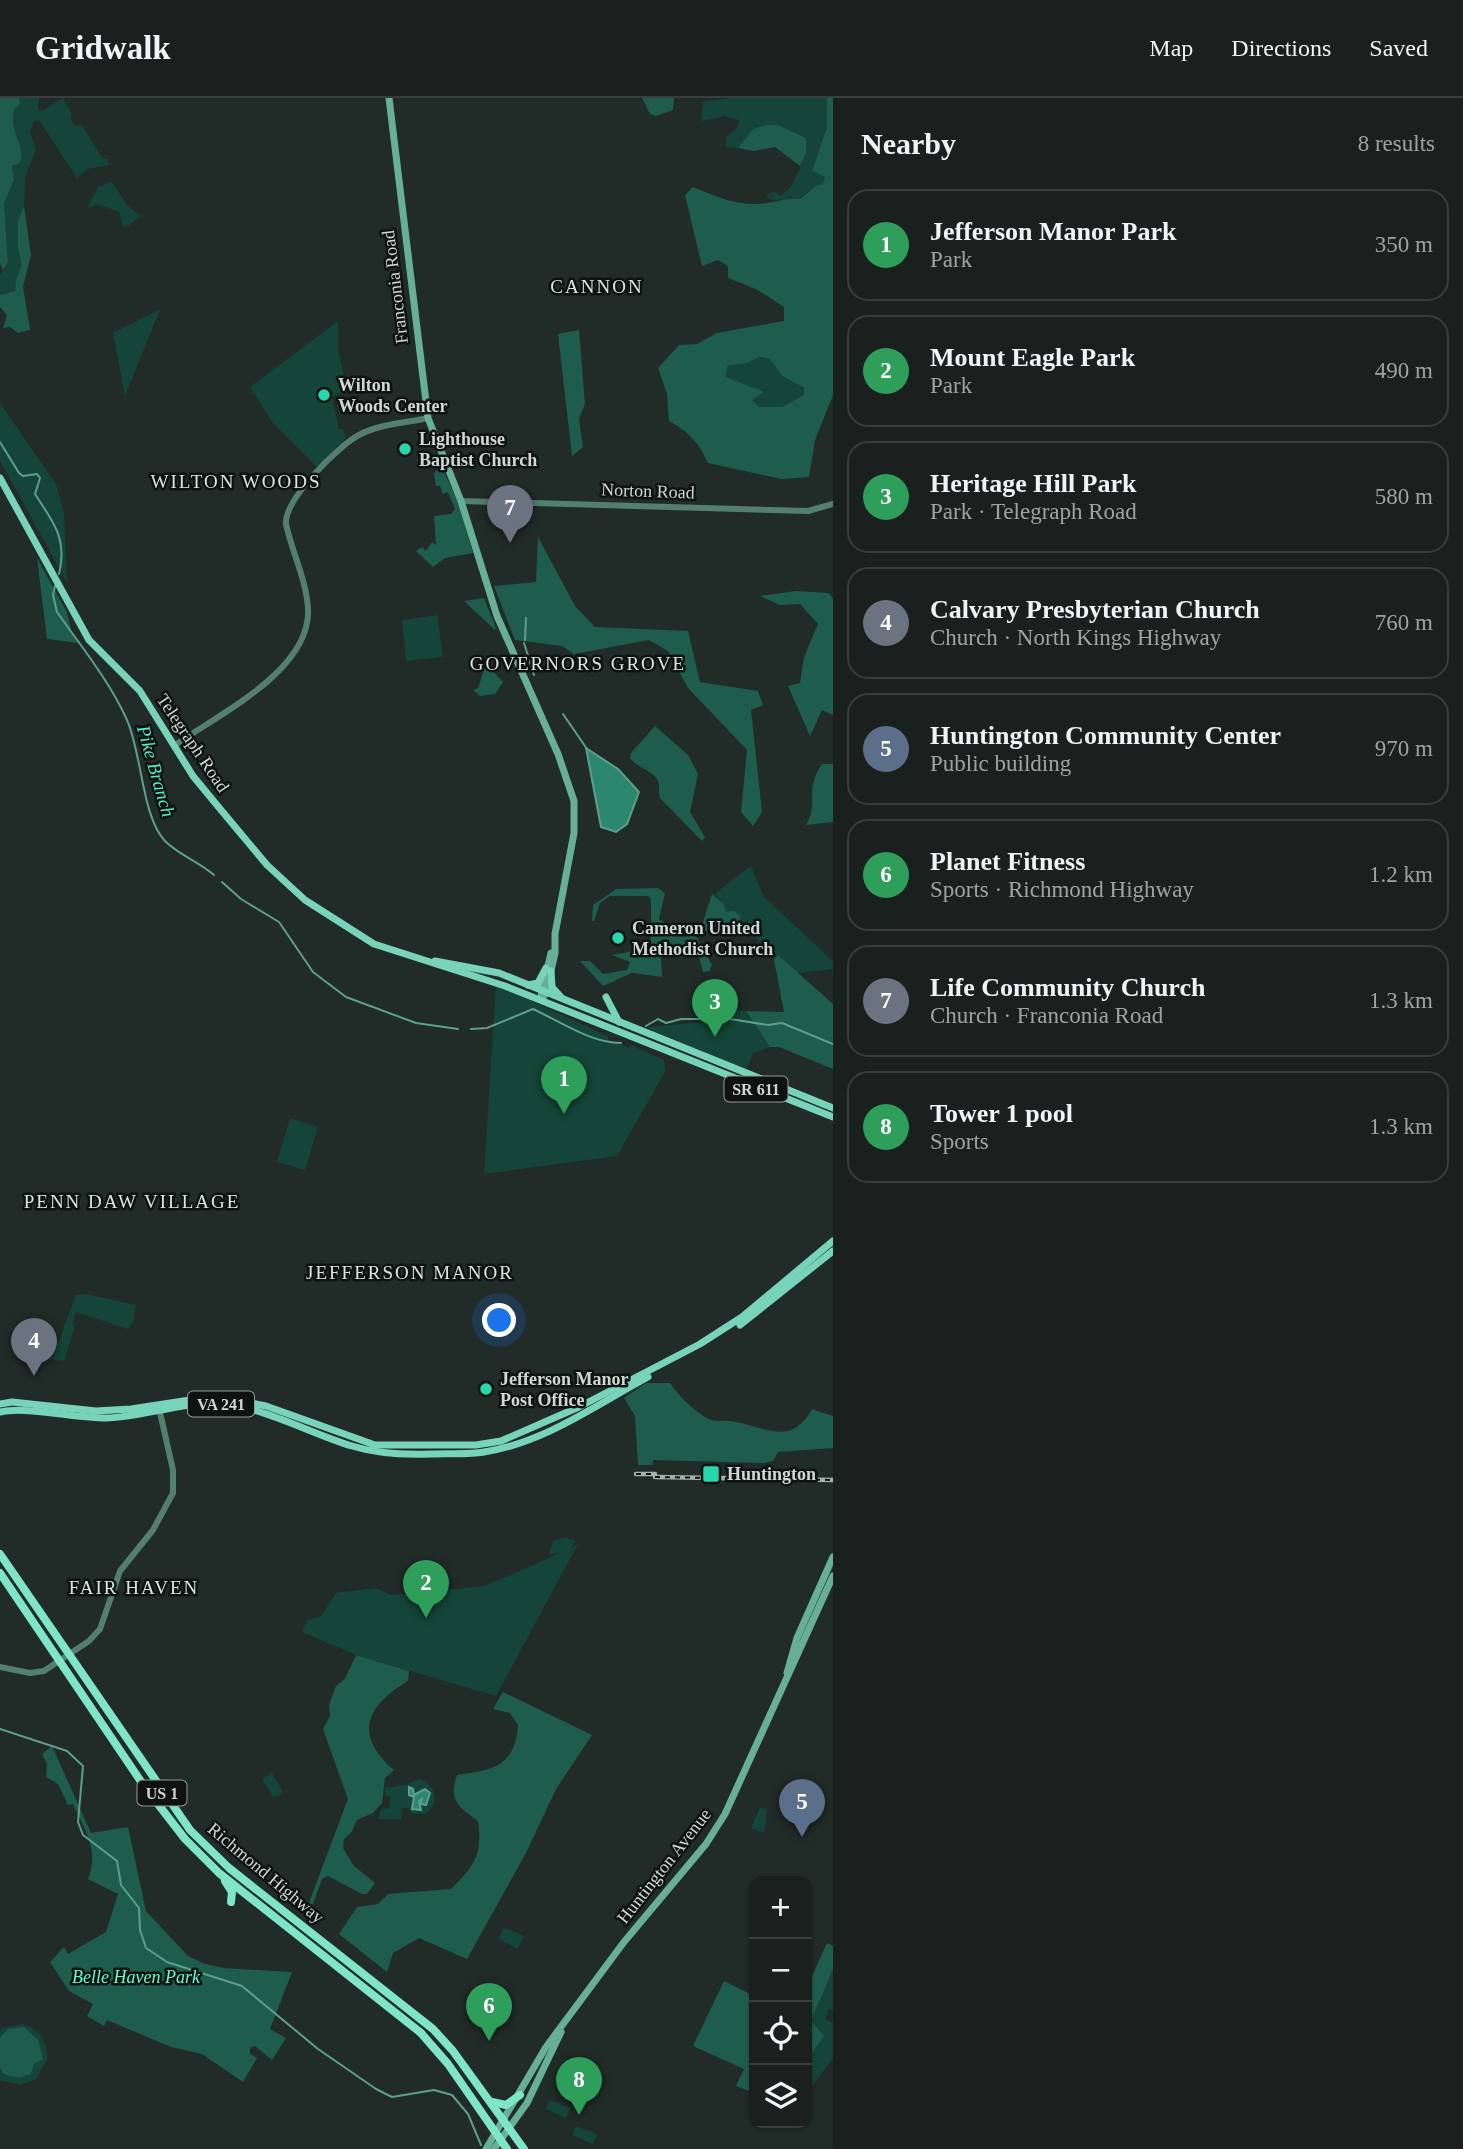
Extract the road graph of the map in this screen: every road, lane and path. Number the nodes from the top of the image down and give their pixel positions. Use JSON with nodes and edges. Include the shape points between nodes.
{"nodes":[{"id":1,"x":389,"y":98,"type":"edge"},
{"id":2,"x":428,"y":418,"type":"junction"},
{"id":3,"x":0,"y":479,"type":"edge"},
{"id":4,"x":461,"y":501,"type":"junction"},
{"id":5,"x":833,"y":504,"type":"edge"},
{"id":6,"x":173,"y":746,"type":"junction"},
{"id":7,"x":424,"y":961,"type":"junction"},
{"id":8,"x":549,"y":970,"type":"junction"},
{"id":9,"x":527,"y":985,"type":"junction"},
{"id":10,"x":544,"y":992,"type":"junction"},
{"id":11,"x":541,"y":1000,"type":"junction"},
{"id":12,"x":577,"y":1006,"type":"junction"},
{"id":13,"x":596,"y":1013,"type":"junction"},
{"id":14,"x":619,"y":1022,"type":"junction"},
{"id":15,"x":833,"y":1108,"type":"edge"},
{"id":16,"x":833,"y":1118,"type":"edge"},
{"id":17,"x":833,"y":1241,"type":"edge"},
{"id":18,"x":833,"y":1251,"type":"edge"},
{"id":19,"x":2,"y":1402,"type":"edge"},
{"id":20,"x":159,"y":1409,"type":"junction"},
{"id":21,"x":0,"y":1412,"type":"edge"},
{"id":22,"x":478,"y":1449,"type":"junction"},
{"id":23,"x":0,"y":1554,"type":"edge"},
{"id":24,"x":833,"y":1557,"type":"edge"},
{"id":25,"x":0,"y":1573,"type":"edge"},
{"id":26,"x":833,"y":1576,"type":"edge"},
{"id":27,"x":69,"y":1655,"type":"junction"},
{"id":28,"x":60,"y":1660,"type":"junction"},
{"id":29,"x":0,"y":1667,"type":"edge"},
{"id":30,"x":786,"y":1673,"type":"junction"},
{"id":31,"x":219,"y":1873,"type":"junction"},
{"id":32,"x":231,"y":1902,"type":"dead end"},
{"id":33,"x":562,"y":2028,"type":"junction"},
{"id":34,"x":520,"y":2095,"type":"junction"},
{"id":35,"x":489,"y":2100,"type":"junction"},
{"id":36,"x":506,"y":2124,"type":"junction"},
{"id":37,"x":498,"y":2136,"type":"junction"},
{"id":38,"x":486,"y":2149,"type":"edge"},
{"id":39,"x":494,"y":2149,"type":"edge"},
{"id":40,"x":507,"y":2149,"type":"edge"},
{"id":41,"x":524,"y":2149,"type":"edge"}],
"edges":[{"from":1,"to":2,"type":"main road","name":"Franconia Road"},
{"from":2,"to":4,"type":"main road","name":"Franconia Road"},
{"from":2,"to":6,"type":"street","via":[[356,436],[298,494],[286,520],[308,608],[297,647],[277,674]]},
{"from":3,"to":6,"type":"main road","name":"Telegraph Road","number":"SR 611","via":[[84,633],[140,691]]},
{"from":4,"to":5,"type":"street","name":"Norton Road","via":[[808,512]]},
{"from":4,"to":8,"type":"main road","name":"Franconia Road","via":[[497,616],[573,794],[574,833]]},
{"from":6,"to":7,"type":"main road","name":"Telegraph Road","number":"SR 611","via":[[199,784],[286,884],[360,937]]},
{"from":7,"to":9,"type":"main road","name":"Telegraph Road","number":"SR 611","via":[[489,970]]},
{"from":7,"to":11,"type":"main road","name":"Telegraph Road","number":"SR 611"},
{"from":8,"to":9,"type":"main road","via":[[538,983]]},
{"from":8,"to":10,"type":"main road","name":"Franconia Road"},
{"from":8,"to":12,"type":"main road","via":[[555,992]]},
{"from":9,"to":10,"type":"main road","name":"Telegraph Road","number":"SR 611"},
{"from":10,"to":11,"type":"main road","name":"Franconia Road"},
{"from":10,"to":12,"type":"main road","name":"Telegraph Road","number":"SR 611"},
{"from":11,"to":16,"type":"main road","name":"Telegraph Road","number":"SR 611"},
{"from":12,"to":13,"type":"main road","name":"Telegraph Road","number":"SR 611"},
{"from":13,"to":14,"type":"main road","name":"Telegraph Road","number":"SR 611"},
{"from":13,"to":14,"type":"main road","via":[[607,1008],[606,997]]},
{"from":14,"to":15,"type":"main road","name":"Telegraph Road","number":"SR 611"},
{"from":17,"to":22,"type":"main road","number":"VA 241","via":[[742,1317],[700,1344],[523,1434]]},
{"from":18,"to":22,"type":"main road","number":"VA 241","via":[[745,1321],[702,1348],[552,1429]]},
{"from":19,"to":20,"type":"main road","number":"VA 241","via":[[84,1411]]},
{"from":20,"to":21,"type":"main road","number":"VA 241","via":[[95,1418]]},
{"from":20,"to":22,"type":"main road","number":"VA 241","via":[[222,1404],[257,1410],[371,1451],[400,1454]]},
{"from":20,"to":27,"type":"street","via":[[175,1478],[172,1498],[120,1571],[100,1629]]},
{"from":23,"to":27,"type":"highway","name":"Richmond Highway","number":"US 1"},
{"from":24,"to":30,"type":"main road","name":"Huntington Avenue"},
{"from":25,"to":28,"type":"highway","name":"Richmond Highway","number":"US 1"},
{"from":26,"to":30,"type":"main road","name":"Huntington Avenue"},
{"from":27,"to":28,"type":"street"},
{"from":27,"to":35,"type":"highway","name":"Richmond Highway","number":"US 1","via":[[168,1802],[201,1842],[417,2015],[453,2052]]},
{"from":28,"to":29,"type":"street","via":[[36,1672]]},
{"from":28,"to":31,"type":"highway","name":"Richmond Highway","number":"US 1","via":[[165,1815]]},
{"from":30,"to":33,"type":"main road","name":"Huntington Avenue","via":[[711,1837],[624,1942]]},
{"from":31,"to":32,"type":"highway","via":[[231,1889]]},
{"from":31,"to":37,"type":"highway","name":"Richmond Highway","number":"US 1","via":[[421,2033]]},
{"from":33,"to":34,"type":"main road","name":"Huntington Avenue","via":[[539,2057]]},
{"from":33,"to":36,"type":"main road","name":"Huntington Avenue","via":[[527,2104]]},
{"from":34,"to":35,"type":"highway","via":[[506,2105]]},
{"from":34,"to":36,"type":"main road","name":"Huntington Avenue"},
{"from":35,"to":36,"type":"highway","name":"Richmond Highway","number":"US 1"},
{"from":36,"to":37,"type":"main road","name":"Huntington Avenue"},
{"from":36,"to":41,"type":"highway","name":"Richmond Highway","number":"US 1"},
{"from":37,"to":38,"type":"main road","name":"Huntington Avenue"},
{"from":37,"to":39,"type":"main road","name":"Huntington Avenue"},
{"from":37,"to":40,"type":"highway","name":"Richmond Highway","number":"US 1"}]}
